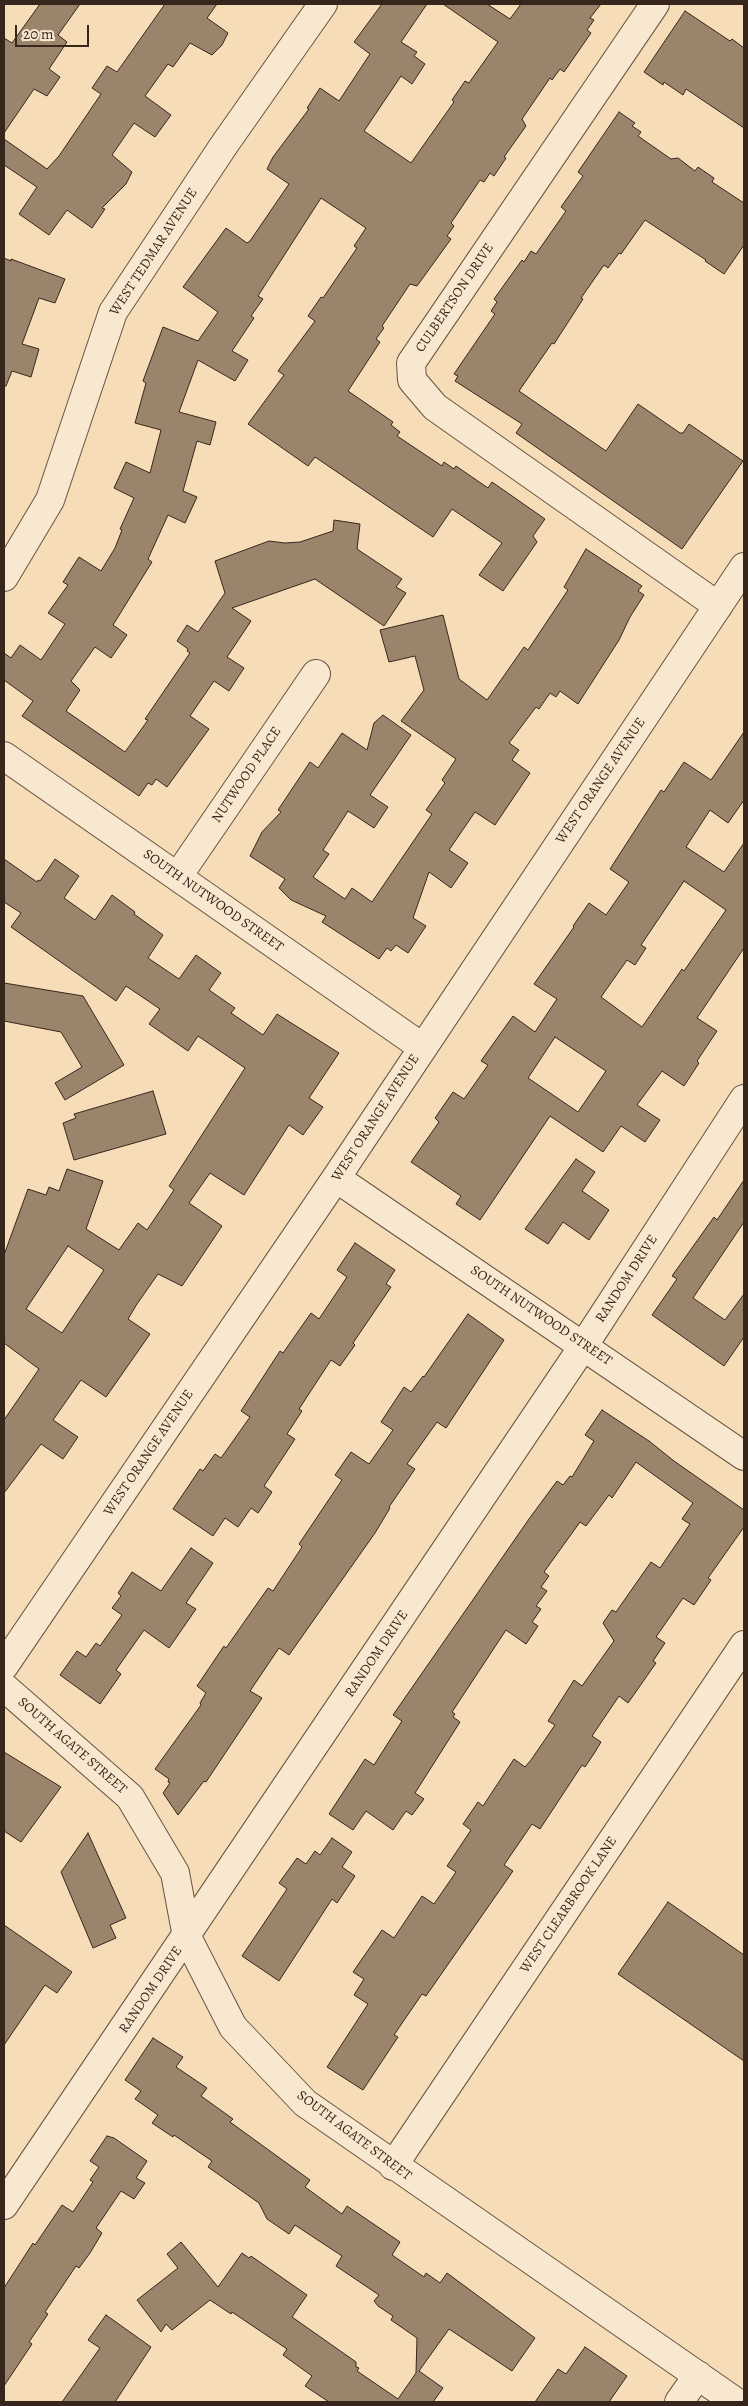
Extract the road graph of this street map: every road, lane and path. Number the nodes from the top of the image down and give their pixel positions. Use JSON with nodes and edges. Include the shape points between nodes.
{"nodes":[{"id":1,"x":323,"y":4,"type":"edge"},
{"id":2,"x":655,"y":4,"type":"edge"},
{"id":3,"x":744,"y":567,"type":"edge"},
{"id":4,"x":4,"y":577,"type":"edge"},
{"id":5,"x":718,"y":606,"type":"junction"},
{"id":6,"x":316,"y":674,"type":"dead end"},
{"id":7,"x":4,"y":756,"type":"edge"},
{"id":8,"x":178,"y":876,"type":"junction"},
{"id":9,"x":422,"y":1046,"type":"junction"},
{"id":10,"x":744,"y":1101,"type":"edge"},
{"id":11,"x":336,"y":1178,"type":"junction"},
{"id":12,"x":584,"y":1345,"type":"junction"},
{"id":13,"x":744,"y":1456,"type":"edge"},
{"id":14,"x":744,"y":1645,"type":"edge"},
{"id":15,"x":4,"y":1666,"type":"edge"},
{"id":16,"x":4,"y":1686,"type":"edge"},
{"id":17,"x":187,"y":1937,"type":"junction"},
{"id":18,"x":393,"y":2166,"type":"junction"},
{"id":19,"x":4,"y":2205,"type":"edge"},
{"id":20,"x":698,"y":2375,"type":"junction"},
{"id":21,"x":679,"y":2402,"type":"edge"},
{"id":22,"x":736,"y":2402,"type":"edge"}],
"edges":[{"from":1,"to":4,"type":"street","name":"WEST TEDMAR AVENUE","via":[[113,312],[50,500]]},
{"from":2,"to":5,"type":"street","name":"CULBERTSON DRIVE","via":[[411,363],[412,380],[435,407]]},
{"from":3,"to":5,"type":"street","name":"WEST ORANGE AVENUE"},
{"from":5,"to":9,"type":"street","name":"WEST ORANGE AVENUE"},
{"from":6,"to":8,"type":"street","name":"NUTWOOD PLACE"},
{"from":7,"to":8,"type":"street","name":"SOUTH NUTWOOD STREET"},
{"from":8,"to":9,"type":"street","name":"SOUTH NUTWOOD STREET"},
{"from":9,"to":11,"type":"street","name":"WEST ORANGE AVENUE"},
{"from":10,"to":12,"type":"street","name":"RANDOM DRIVE"},
{"from":11,"to":12,"type":"street","name":"SOUTH NUTWOOD STREET"},
{"from":11,"to":15,"type":"street","name":"WEST ORANGE AVENUE"},
{"from":12,"to":13,"type":"street","name":"SOUTH NUTWOOD STREET"},
{"from":12,"to":17,"type":"street","name":"RANDOM DRIVE"},
{"from":14,"to":18,"type":"street","name":"WEST CLEARBROOK LANE"},
{"from":16,"to":17,"type":"street","name":"SOUTH AGATE STREET","via":[[130,1797],[174,1873]]},
{"from":17,"to":18,"type":"street","name":"SOUTH AGATE STREET","via":[[233,2027],[305,2103]]},
{"from":17,"to":19,"type":"street","name":"RANDOM DRIVE"},
{"from":18,"to":20,"type":"street","name":"SOUTH AGATE STREET"},
{"from":20,"to":21,"type":"street"},
{"from":20,"to":22,"type":"street","name":"SOUTH AGATE STREET"}]}
